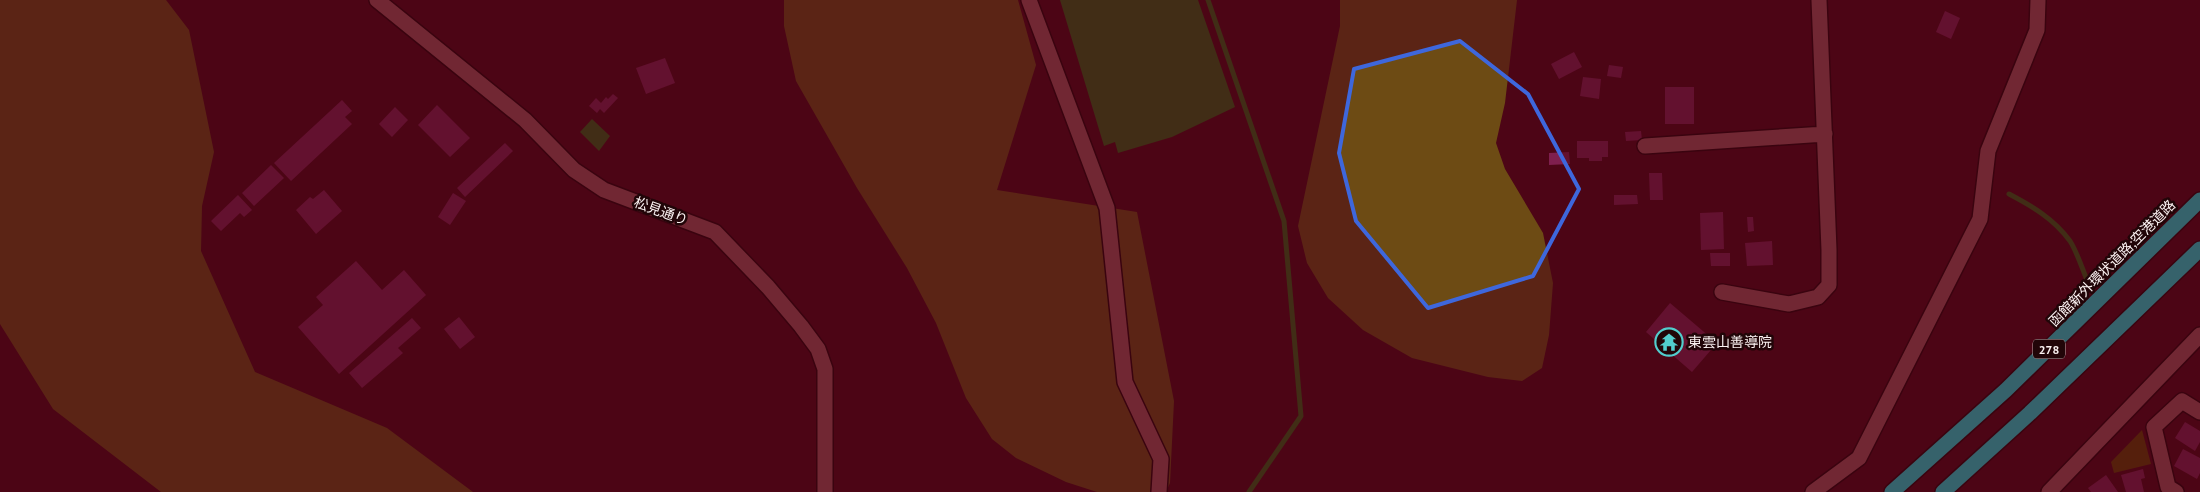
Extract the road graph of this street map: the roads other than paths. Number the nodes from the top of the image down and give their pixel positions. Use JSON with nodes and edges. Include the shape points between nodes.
{"nodes":[{"id":1,"x":377,"y":0,"type":"edge"},
{"id":2,"x":1029,"y":0,"type":"edge"},
{"id":3,"x":1819,"y":0,"type":"edge"},
{"id":4,"x":2038,"y":0,"type":"edge"},
{"id":5,"x":1825,"y":134,"type":"junction"},
{"id":6,"x":1645,"y":146,"type":"dead end"},
{"id":7,"x":2200,"y":200,"type":"edge"},
{"id":8,"x":2200,"y":249,"type":"edge"},
{"id":9,"x":1722,"y":292,"type":"dead end"},
{"id":10,"x":2200,"y":335,"type":"edge"},
{"id":11,"x":2200,"y":412,"type":"edge"},
{"id":12,"x":825,"y":492,"type":"edge"},
{"id":13,"x":1159,"y":492,"type":"edge"},
{"id":14,"x":1813,"y":492,"type":"edge"},
{"id":15,"x":1892,"y":492,"type":"edge"},
{"id":16,"x":1943,"y":492,"type":"edge"},
{"id":17,"x":2049,"y":492,"type":"edge"},
{"id":18,"x":2176,"y":492,"type":"edge"}],
"edges":[{"from":1,"to":12,"type":"street","name":"松見通り","via":[[526,120],[574,170],[604,190],[715,232],[768,287],[818,349],[825,369]]},
{"from":2,"to":13,"type":"street","via":[[1107,208],[1125,382],[1160,459]]},
{"from":3,"to":5,"type":"street"},
{"from":4,"to":14,"type":"street","via":[[2037,30],[1988,151],[1980,219],[1859,458]]},
{"from":5,"to":6,"type":"street"},
{"from":5,"to":9,"type":"street","via":[[1829,285],[1818,297],[1789,304]]},
{"from":7,"to":15,"type":"highway","name":"函館新外環状道路;空港道路","number":"278","via":[[2006,390]]},
{"from":8,"to":16,"type":"highway","number":"278"},
{"from":10,"to":17,"type":"street"},
{"from":11,"to":18,"type":"street","via":[[2182,402],[2154,427],[2168,487]]}]}
